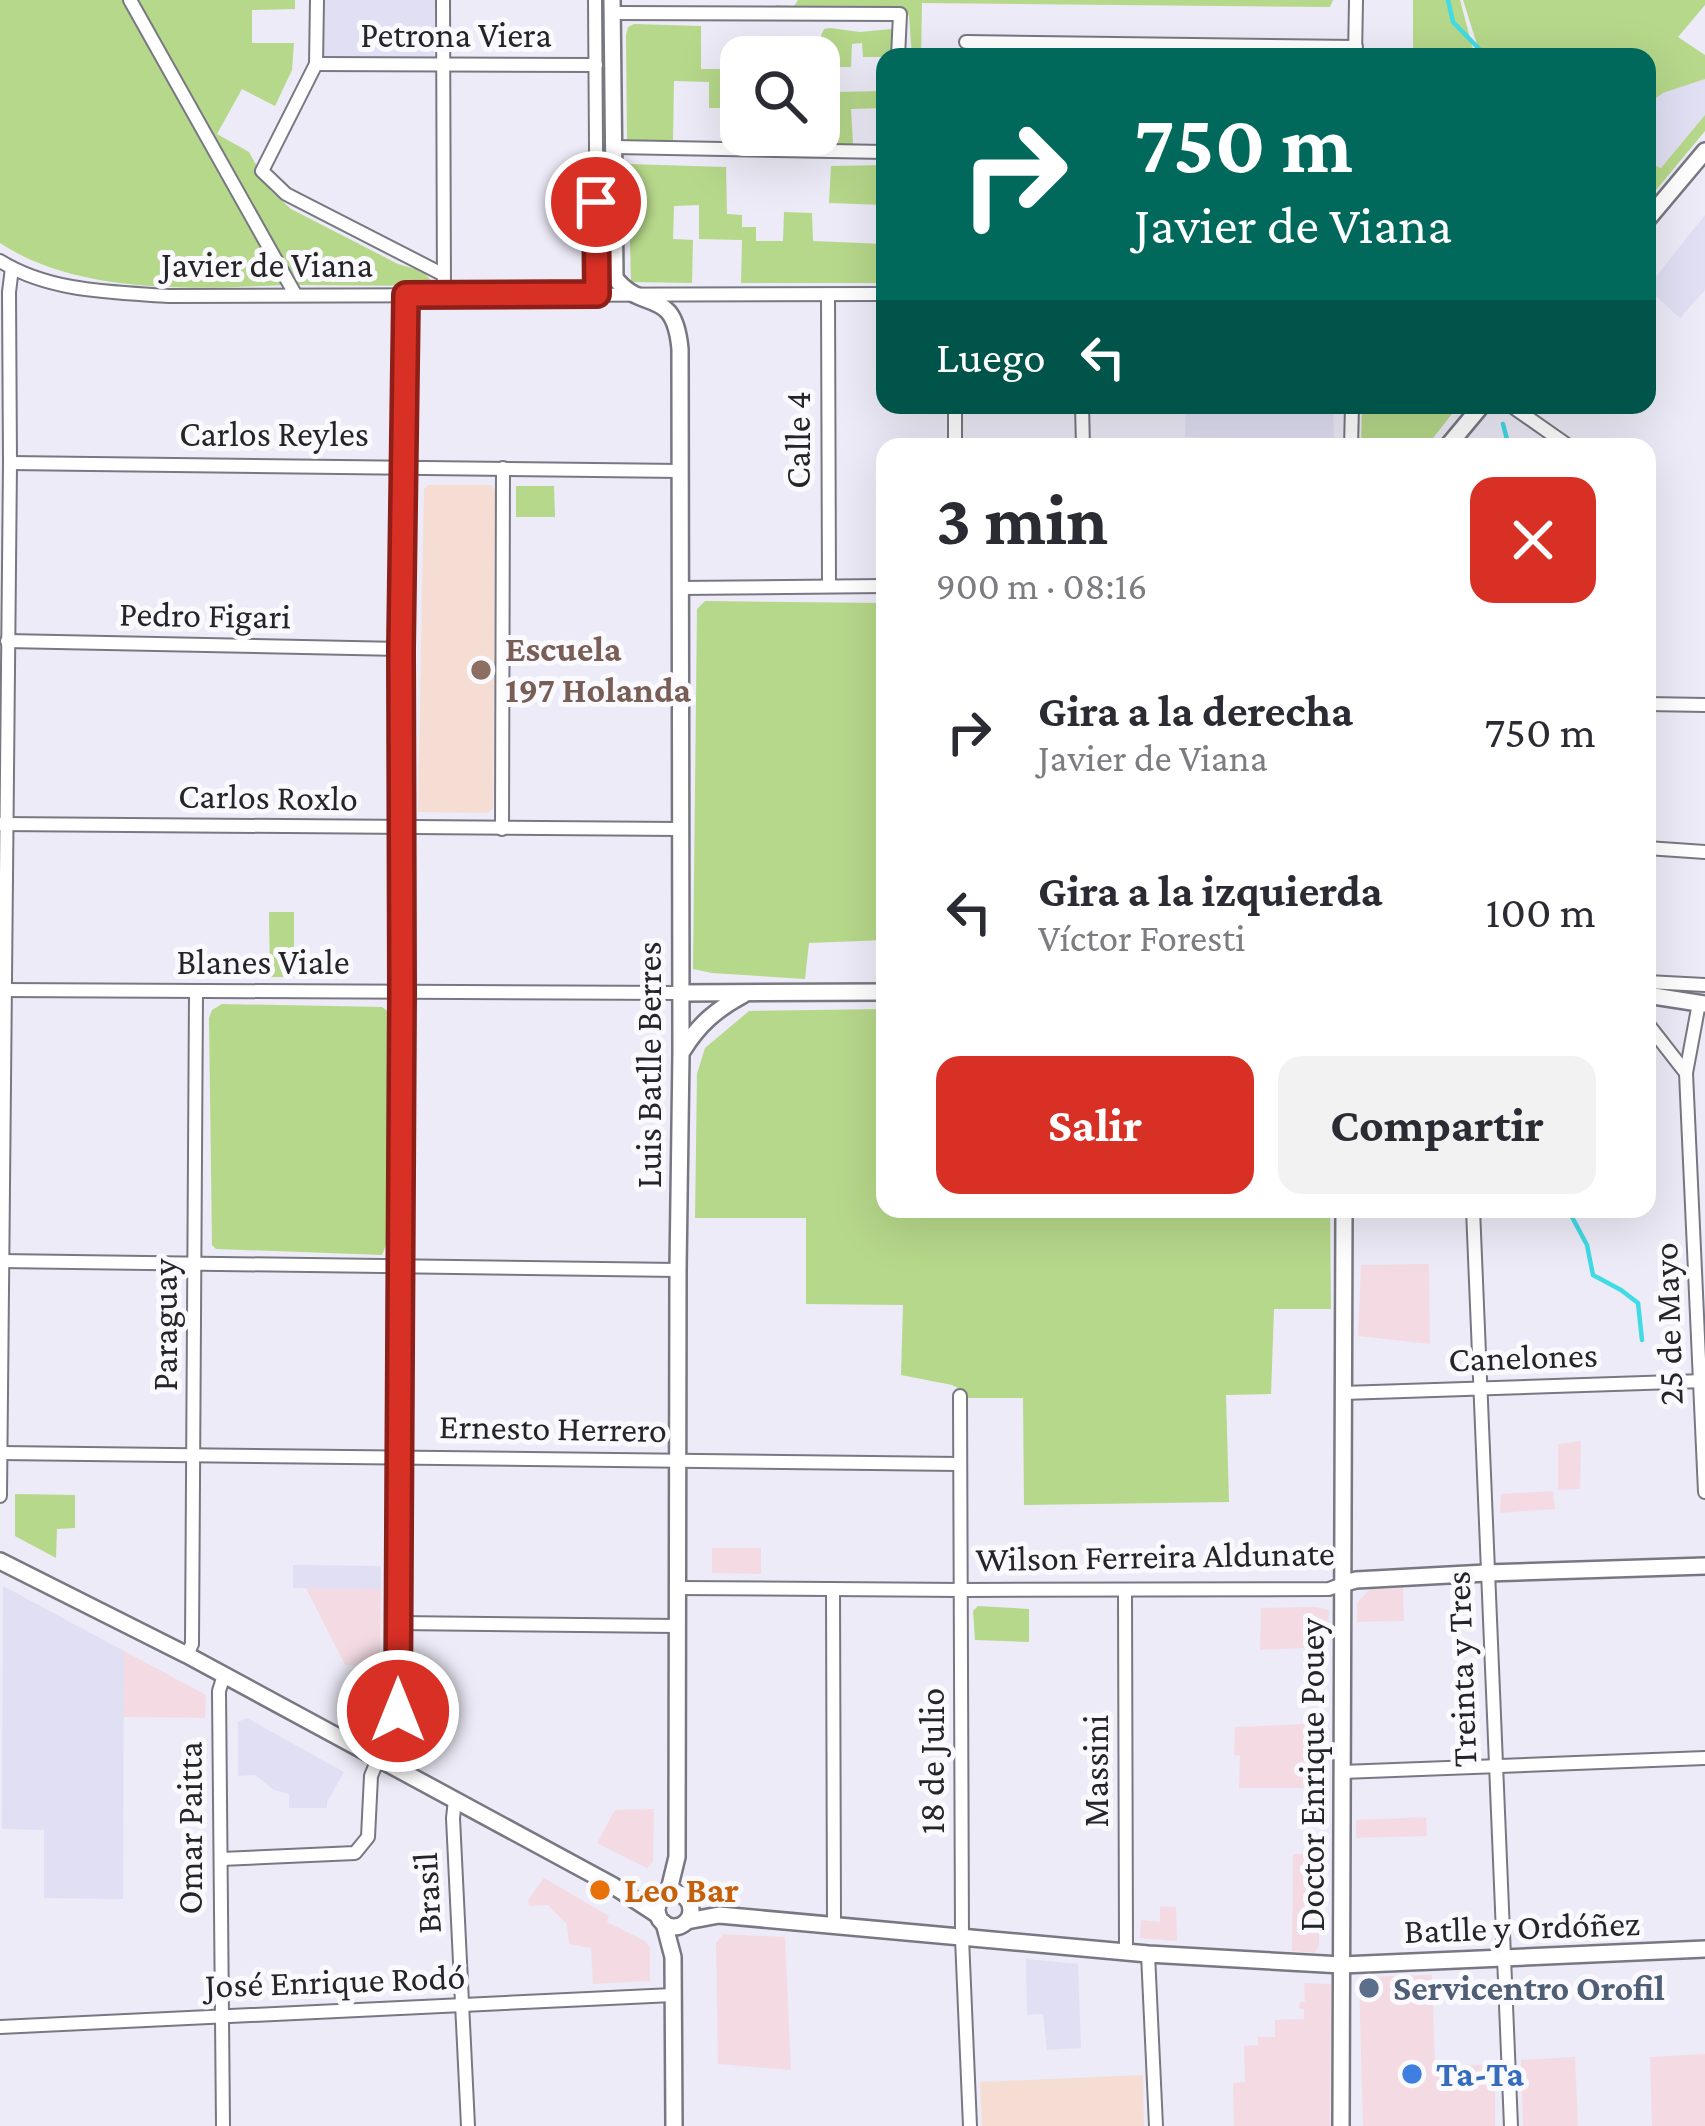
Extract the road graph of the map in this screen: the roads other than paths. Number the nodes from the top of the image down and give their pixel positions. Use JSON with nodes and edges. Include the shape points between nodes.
{"nodes":[{"id":1,"x":130,"y":0,"type":"edge"},
{"id":2,"x":316,"y":0,"type":"edge"},
{"id":3,"x":443,"y":0,"type":"edge"},
{"id":4,"x":596,"y":0,"type":"edge"},
{"id":5,"x":1357,"y":0,"type":"edge"},
{"id":6,"x":612,"y":6,"type":"edge"},
{"id":7,"x":966,"y":42,"type":"dead end"},
{"id":8,"x":898,"y":48,"type":"edge"},
{"id":9,"x":992,"y":48,"type":"edge"},
{"id":10,"x":1355,"y":48,"type":"edge"},
{"id":11,"x":316,"y":64,"type":"junction"},
{"id":12,"x":443,"y":65,"type":"junction"},
{"id":13,"x":596,"y":65,"type":"junction"},
{"id":14,"x":614,"y":147,"type":"junction"},
{"id":15,"x":876,"y":152,"type":"edge"},
{"id":16,"x":1705,"y":152,"type":"edge"},
{"id":17,"x":1656,"y":209,"type":"edge"},
{"id":18,"x":6,"y":264,"type":"edge"},
{"id":19,"x":442,"y":274,"type":"junction"},
{"id":20,"x":597,"y":294,"type":"junction"},
{"id":21,"x":876,"y":294,"type":"edge"},
{"id":22,"x":295,"y":295,"type":"junction"},
{"id":23,"x":406,"y":295,"type":"junction"},
{"id":24,"x":638,"y":295,"type":"junction"},
{"id":25,"x":828,"y":295,"type":"junction"},
{"id":26,"x":444,"y":296,"type":"junction"},
{"id":27,"x":1474,"y":414,"type":"edge"},
{"id":28,"x":1523,"y":414,"type":"edge"},
{"id":29,"x":1454,"y":438,"type":"edge"},
{"id":30,"x":1557,"y":438,"type":"edge"},
{"id":31,"x":10,"y":463,"type":"junction"},
{"id":32,"x":404,"y":465,"type":"junction"},
{"id":33,"x":503,"y":468,"type":"junction"},
{"id":34,"x":681,"y":471,"type":"junction"},
{"id":35,"x":829,"y":585,"type":"junction"},
{"id":36,"x":876,"y":586,"type":"edge"},
{"id":37,"x":680,"y":588,"type":"junction"},
{"id":38,"x":8,"y":641,"type":"junction"},
{"id":39,"x":401,"y":649,"type":"junction"},
{"id":40,"x":1656,"y":704,"type":"edge"},
{"id":41,"x":1705,"y":705,"type":"edge"},
{"id":42,"x":2,"y":824,"type":"edge"},
{"id":43,"x":402,"y":829,"type":"junction"},
{"id":44,"x":680,"y":829,"type":"junction"},
{"id":45,"x":502,"y":830,"type":"junction"},
{"id":46,"x":1656,"y":849,"type":"edge"},
{"id":47,"x":1705,"y":852,"type":"edge"},
{"id":48,"x":1656,"y":982,"type":"edge"},
{"id":49,"x":1705,"y":985,"type":"edge"},
{"id":50,"x":2,"y":990,"type":"edge"},
{"id":51,"x":750,"y":991,"type":"junction"},
{"id":52,"x":876,"y":992,"type":"edge"},
{"id":53,"x":196,"y":993,"type":"junction"},
{"id":54,"x":402,"y":993,"type":"junction"},
{"id":55,"x":680,"y":993,"type":"junction"},
{"id":56,"x":1656,"y":996,"type":"edge"},
{"id":57,"x":1702,"y":1004,"type":"edge"},
{"id":58,"x":1656,"y":1035,"type":"edge"},
{"id":59,"x":681,"y":1053,"type":"junction"},
{"id":60,"x":1686,"y":1073,"type":"junction"},
{"id":61,"x":1344,"y":1218,"type":"edge"},
{"id":62,"x":1473,"y":1218,"type":"edge"},
{"id":63,"x":1700,"y":1227,"type":"edge"},
{"id":64,"x":1,"y":1261,"type":"edge"},
{"id":65,"x":194,"y":1262,"type":"junction"},
{"id":66,"x":398,"y":1268,"type":"junction"},
{"id":67,"x":678,"y":1270,"type":"junction"},
{"id":68,"x":1703,"y":1381,"type":"edge"},
{"id":69,"x":1480,"y":1388,"type":"junction"},
{"id":70,"x":1343,"y":1394,"type":"junction"},
{"id":71,"x":961,"y":1396,"type":"dead end"},
{"id":72,"x":1,"y":1453,"type":"edge"},
{"id":73,"x":195,"y":1456,"type":"junction"},
{"id":74,"x":399,"y":1456,"type":"junction"},
{"id":75,"x":678,"y":1460,"type":"junction"},
{"id":76,"x":959,"y":1464,"type":"junction"},
{"id":77,"x":1705,"y":1492,"type":"edge"},
{"id":78,"x":0,"y":1496,"type":"edge"},
{"id":79,"x":0,"y":1561,"type":"edge"},
{"id":80,"x":1705,"y":1566,"type":"edge"},
{"id":81,"x":1486,"y":1573,"type":"junction"},
{"id":82,"x":1342,"y":1584,"type":"junction"},
{"id":83,"x":678,"y":1588,"type":"junction"},
{"id":84,"x":833,"y":1589,"type":"junction"},
{"id":85,"x":962,"y":1590,"type":"junction"},
{"id":86,"x":1125,"y":1590,"type":"junction"},
{"id":87,"x":397,"y":1623,"type":"junction"},
{"id":88,"x":677,"y":1626,"type":"junction"},
{"id":89,"x":187,"y":1655,"type":"junction"},
{"id":90,"x":224,"y":1675,"type":"junction"},
{"id":91,"x":1705,"y":1758,"type":"edge"},
{"id":92,"x":386,"y":1763,"type":"junction"},
{"id":93,"x":1495,"y":1766,"type":"junction"},
{"id":94,"x":1342,"y":1772,"type":"junction"},
{"id":95,"x":455,"y":1800,"type":"junction"},
{"id":96,"x":677,"y":1857,"type":"junction"},
{"id":97,"x":221,"y":1859,"type":"junction"},
{"id":98,"x":663,"y":1908,"type":"junction"},
{"id":99,"x":687,"y":1912,"type":"junction"},
{"id":100,"x":834,"y":1924,"type":"junction"},
{"id":101,"x":962,"y":1937,"type":"junction"},
{"id":102,"x":1705,"y":1949,"type":"edge"},
{"id":103,"x":1126,"y":1952,"type":"junction"},
{"id":104,"x":1148,"y":1954,"type":"junction"},
{"id":105,"x":1505,"y":1957,"type":"junction"},
{"id":106,"x":673,"y":1958,"type":"junction"},
{"id":107,"x":1342,"y":1965,"type":"junction"},
{"id":108,"x":674,"y":1995,"type":"junction"},
{"id":109,"x":463,"y":2006,"type":"junction"},
{"id":110,"x":220,"y":2015,"type":"junction"},
{"id":111,"x":0,"y":2027,"type":"edge"},
{"id":112,"x":223,"y":2126,"type":"edge"},
{"id":113,"x":467,"y":2126,"type":"edge"},
{"id":114,"x":674,"y":2126,"type":"edge"},
{"id":115,"x":970,"y":2126,"type":"edge"},
{"id":116,"x":1156,"y":2126,"type":"edge"},
{"id":117,"x":1341,"y":2126,"type":"edge"},
{"id":118,"x":1511,"y":2126,"type":"edge"}],
"edges":[{"from":1,"to":22,"type":"street"},
{"from":2,"to":11,"type":"street"},
{"from":3,"to":12,"type":"street"},
{"from":4,"to":13,"type":"street"},
{"from":5,"to":10,"type":"street"},
{"from":6,"to":8,"type":"street","via":[[900,14]]},
{"from":6,"to":14,"type":"street"},
{"from":7,"to":9,"type":"street"},
{"from":11,"to":12,"type":"street","name":"Petrona Viera"},
{"from":11,"to":19,"type":"street","via":[[262,171],[286,194]]},
{"from":12,"to":13,"type":"street","name":"Petrona Viera"},
{"from":12,"to":19,"type":"street"},
{"from":13,"to":20,"type":"street"},
{"from":14,"to":15,"type":"street"},
{"from":14,"to":24,"type":"street","via":[[615,278]]},
{"from":16,"to":17,"type":"street"},
{"from":18,"to":22,"type":"street","name":"Javier de Viana","via":[[108,292]]},
{"from":18,"to":31,"type":"street"},
{"from":19,"to":26,"type":"street"},
{"from":20,"to":24,"type":"street","name":"Javier de Viana"},
{"from":20,"to":26,"type":"street","name":"Javier de Viana"},
{"from":21,"to":25,"type":"street","name":"Javier de Viana"},
{"from":22,"to":23,"type":"street","name":"Javier de Viana"},
{"from":23,"to":26,"type":"street","name":"Javier de Viana"},
{"from":23,"to":32,"type":"street"},
{"from":24,"to":25,"type":"street","name":"Javier de Viana"},
{"from":24,"to":34,"type":"street","name":"Luis Batlle Berres","via":[[676,322]]},
{"from":25,"to":35,"type":"street","name":"Calle 4"},
{"from":27,"to":29,"type":"street"},
{"from":28,"to":30,"type":"street"},
{"from":31,"to":32,"type":"street","name":"Carlos Reyles"},
{"from":31,"to":38,"type":"street"},
{"from":32,"to":33,"type":"street","name":"Carlos Reyles"},
{"from":32,"to":39,"type":"street"},
{"from":33,"to":34,"type":"street","name":"Carlos Reyles"},
{"from":33,"to":45,"type":"street"},
{"from":34,"to":37,"type":"street","name":"Luis Batlle Berres"},
{"from":35,"to":36,"type":"street"},
{"from":35,"to":37,"type":"street"},
{"from":37,"to":44,"type":"street","name":"Luis Batlle Berres"},
{"from":38,"to":39,"type":"street","name":"Pedro Figari"},
{"from":38,"to":42,"type":"street"},
{"from":39,"to":43,"type":"street"},
{"from":40,"to":41,"type":"street"},
{"from":42,"to":43,"type":"street","name":"Carlos Roxlo"},
{"from":42,"to":50,"type":"street"},
{"from":43,"to":45,"type":"street","name":"Carlos Roxlo"},
{"from":43,"to":54,"type":"street"},
{"from":44,"to":45,"type":"street","name":"Carlos Roxlo"},
{"from":44,"to":55,"type":"street","name":"Luis Batlle Berres"},
{"from":46,"to":47,"type":"street"},
{"from":48,"to":49,"type":"street"},
{"from":50,"to":53,"type":"street","name":"Blanes Viale"},
{"from":50,"to":64,"type":"street"},
{"from":51,"to":52,"type":"street","name":"Blanes Viale"},
{"from":51,"to":55,"type":"street","name":"Blanes Viale"},
{"from":51,"to":59,"type":"street","via":[[711,1014]]},
{"from":53,"to":54,"type":"street","name":"Blanes Viale"},
{"from":53,"to":65,"type":"street","name":"Paraguay"},
{"from":54,"to":55,"type":"street","name":"Blanes Viale"},
{"from":54,"to":66,"type":"street"},
{"from":55,"to":59,"type":"street","name":"Luis Batlle Berres"},
{"from":56,"to":57,"type":"street"},
{"from":57,"to":60,"type":"street","name":"25 de Mayo"},
{"from":58,"to":60,"type":"street"},
{"from":59,"to":67,"type":"street","name":"Luis Batlle Berres"},
{"from":60,"to":63,"type":"street","name":"25 de Mayo"},
{"from":61,"to":70,"type":"street","name":"Doctor Enrique Pouey"},
{"from":62,"to":69,"type":"street","name":"Treinta y Tres"},
{"from":63,"to":68,"type":"street","name":"25 de Mayo"},
{"from":64,"to":65,"type":"street"},
{"from":64,"to":72,"type":"street"},
{"from":65,"to":66,"type":"street"},
{"from":65,"to":73,"type":"street","name":"Paraguay"},
{"from":66,"to":67,"type":"street"},
{"from":66,"to":74,"type":"street"},
{"from":67,"to":75,"type":"street","name":"Luis Batlle Berres"},
{"from":68,"to":69,"type":"street","name":"Canelones"},
{"from":68,"to":77,"type":"street","name":"25 de Mayo"},
{"from":69,"to":70,"type":"street","name":"Canelones"},
{"from":69,"to":81,"type":"street","name":"Treinta y Tres"},
{"from":70,"to":82,"type":"street","name":"Doctor Enrique Pouey"},
{"from":71,"to":76,"type":"street","name":"18 de Julio"},
{"from":72,"to":73,"type":"street","name":"Ernesto Herrero"},
{"from":72,"to":78,"type":"street"},
{"from":73,"to":74,"type":"street","name":"Ernesto Herrero"},
{"from":73,"to":89,"type":"street","name":"Paraguay"},
{"from":74,"to":75,"type":"street","name":"Ernesto Herrero"},
{"from":74,"to":87,"type":"street"},
{"from":75,"to":76,"type":"street","name":"Ernesto Herrero"},
{"from":75,"to":83,"type":"street","name":"Luis Batlle Berres"},
{"from":76,"to":85,"type":"street","name":"18 de Julio"},
{"from":79,"to":89,"type":"street"},
{"from":80,"to":81,"type":"street","name":"Wilson Ferreira Aldunate"},
{"from":81,"to":82,"type":"street","name":"Wilson Ferreira Aldunate"},
{"from":81,"to":93,"type":"street","name":"Treinta y Tres"},
{"from":82,"to":86,"type":"street","name":"Wilson Ferreira Aldunate"},
{"from":82,"to":94,"type":"street","name":"Doctor Enrique Pouey"},
{"from":83,"to":84,"type":"street","name":"Wilson Ferreira Aldunate"},
{"from":83,"to":88,"type":"street","name":"Luis Batlle Berres"},
{"from":84,"to":85,"type":"street","name":"Wilson Ferreira Aldunate"},
{"from":84,"to":100,"type":"street"},
{"from":85,"to":86,"type":"street","name":"Wilson Ferreira Aldunate"},
{"from":85,"to":101,"type":"street","name":"18 de Julio"},
{"from":86,"to":103,"type":"street","name":"Massini"},
{"from":87,"to":88,"type":"street"},
{"from":87,"to":92,"type":"street","via":[[398,1755]]},
{"from":88,"to":96,"type":"street","name":"Luis Batlle Berres"},
{"from":89,"to":90,"type":"street"},
{"from":90,"to":92,"type":"street"},
{"from":90,"to":97,"type":"street","name":"Omar Paitta"},
{"from":91,"to":93,"type":"street"},
{"from":92,"to":95,"type":"street"},
{"from":92,"to":97,"type":"street","via":[[370,1776],[368,1837],[355,1853]]},
{"from":93,"to":94,"type":"street"},
{"from":93,"to":105,"type":"street","name":"Treinta y Tres"},
{"from":94,"to":107,"type":"street","name":"Doctor Enrique Pouey"},
{"from":95,"to":98,"type":"street"},
{"from":95,"to":109,"type":"street","name":"Brasil"},
{"from":96,"to":98,"type":"street","name":"Luis Batlle Berres"},
{"from":96,"to":99,"type":"street","name":"Luis Batlle Berres"},
{"from":97,"to":110,"type":"street","name":"Omar Paitta"},
{"from":98,"to":99,"type":"street","via":[[678,1894]]},
{"from":98,"to":99,"type":"street","via":[[673,1927]]},
{"from":98,"to":106,"type":"street","name":"Luis Batlle Berres"},
{"from":99,"to":100,"type":"street","name":"Batlle y Ordóñez"},
{"from":99,"to":106,"type":"street","name":"Luis Batlle Berres"},
{"from":100,"to":101,"type":"street","name":"Batlle y Ordóñez"},
{"from":101,"to":103,"type":"street","name":"Batlle y Ordóñez"},
{"from":101,"to":115,"type":"street","name":"18 de Julio"},
{"from":102,"to":105,"type":"street","name":"Batlle y Ordóñez"},
{"from":103,"to":104,"type":"street","name":"Batlle y Ordóñez"},
{"from":104,"to":107,"type":"street","name":"Batlle y Ordóñez"},
{"from":104,"to":116,"type":"street"},
{"from":105,"to":107,"type":"street","name":"Batlle y Ordóñez"},
{"from":105,"to":118,"type":"street","name":"Treinta y Tres"},
{"from":106,"to":108,"type":"street","name":"Luis Batlle Berres"},
{"from":107,"to":117,"type":"street","name":"Doctor Enrique Pouey"},
{"from":108,"to":109,"type":"street","name":"José Enrique Rodó"},
{"from":108,"to":114,"type":"street","name":"Luis Batlle Berres"},
{"from":109,"to":110,"type":"street","name":"José Enrique Rodó"},
{"from":109,"to":113,"type":"street","name":"Brasil"},
{"from":110,"to":111,"type":"street","name":"José Enrique Rodó"},
{"from":110,"to":112,"type":"street","name":"Omar Paitta"}]}
